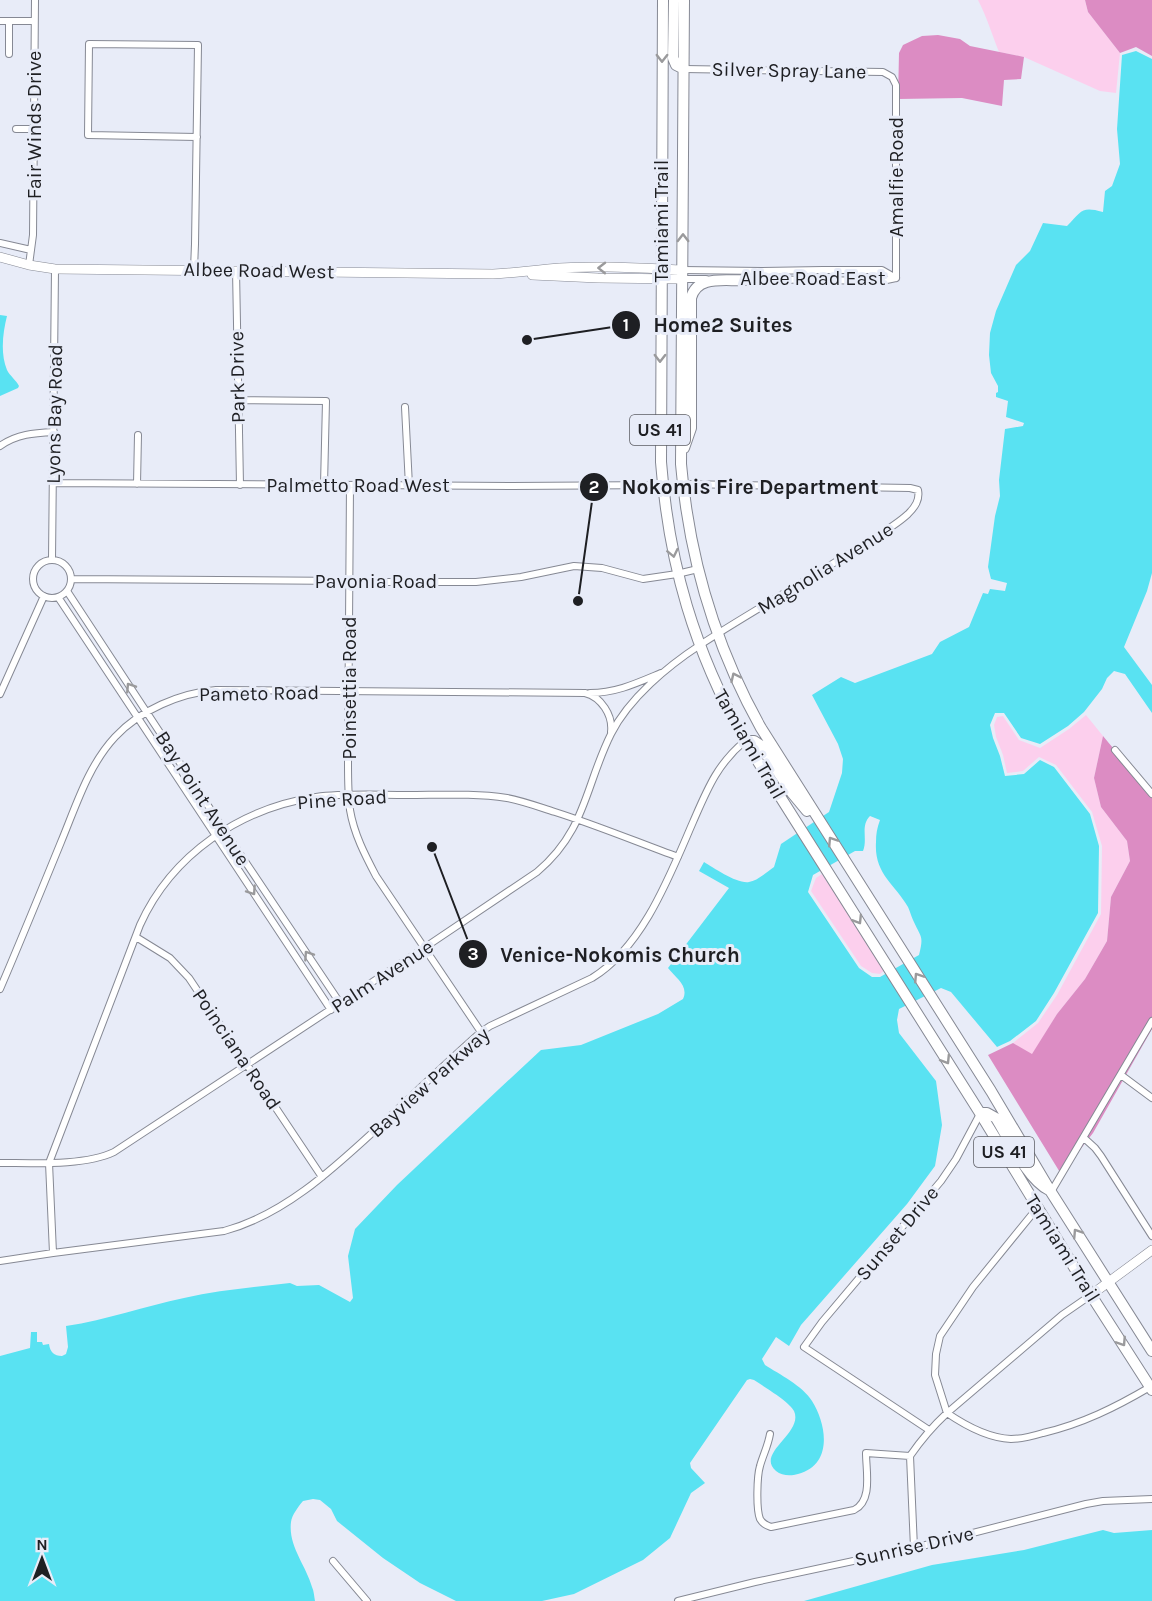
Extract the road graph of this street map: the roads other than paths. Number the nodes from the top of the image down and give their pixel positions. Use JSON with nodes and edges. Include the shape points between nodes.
{"nodes":[{"id":1,"x":35,"y":0,"type":"edge"},
{"id":2,"x":663,"y":0,"type":"edge"},
{"id":3,"x":674,"y":0,"type":"edge"},
{"id":4,"x":684,"y":0,"type":"edge"},
{"id":5,"x":0,"y":21,"type":"edge"},
{"id":6,"x":9,"y":21,"type":"junction"},
{"id":7,"x":34,"y":21,"type":"junction"},
{"id":8,"x":9,"y":54,"type":"dead end"},
{"id":9,"x":684,"y":69,"type":"junction"},
{"id":10,"x":892,"y":77,"type":"joint"},
{"id":11,"x":16,"y":129,"type":"dead end"},
{"id":12,"x":34,"y":129,"type":"junction"},
{"id":13,"x":197,"y":136,"type":"junction"},
{"id":14,"x":0,"y":243,"type":"edge"},
{"id":15,"x":31,"y":250,"type":"junction"},
{"id":16,"x":0,"y":257,"type":"edge"},
{"id":17,"x":29,"y":265,"type":"junction"},
{"id":18,"x":56,"y":269,"type":"junction"},
{"id":19,"x":194,"y":269,"type":"junction"},
{"id":20,"x":236,"y":270,"type":"junction"},
{"id":21,"x":661,"y":274,"type":"junction"},
{"id":22,"x":682,"y":274,"type":"junction"},
{"id":23,"x":896,"y":278,"type":"junction"},
{"id":24,"x":754,"y":279,"type":"junction"},
{"id":25,"x":237,"y":400,"type":"junction"},
{"id":26,"x":405,"y":407,"type":"dead end"},
{"id":27,"x":54,"y":432,"type":"junction"},
{"id":28,"x":138,"y":435,"type":"dead end"},
{"id":29,"x":0,"y":446,"type":"edge"},
{"id":30,"x":681,"y":456,"type":"junction"},
{"id":31,"x":53,"y":483,"type":"junction"},
{"id":32,"x":137,"y":483,"type":"junction"},
{"id":33,"x":240,"y":484,"type":"junction"},
{"id":34,"x":683,"y":484,"type":"junction"},
{"id":35,"x":324,"y":485,"type":"junction"},
{"id":36,"x":663,"y":485,"type":"junction"},
{"id":37,"x":350,"y":486,"type":"junction"},
{"id":38,"x":409,"y":486,"type":"junction"},
{"id":39,"x":52,"y":559,"type":"junction"},
{"id":40,"x":698,"y":569,"type":"junction"},
{"id":41,"x":677,"y":574,"type":"junction"},
{"id":42,"x":71,"y":579,"type":"junction"},
{"id":43,"x":349,"y":581,"type":"junction"},
{"id":44,"x":67,"y":591,"type":"junction"},
{"id":45,"x":44,"y":596,"type":"junction"},
{"id":46,"x":58,"y":597,"type":"junction"},
{"id":47,"x":717,"y":634,"type":"junction"},
{"id":48,"x":699,"y":645,"type":"junction"},
{"id":49,"x":664,"y":672,"type":"junction"},
{"id":50,"x":349,"y":691,"type":"junction"},
{"id":51,"x":585,"y":693,"type":"junction"},
{"id":52,"x":0,"y":694,"type":"edge"},
{"id":53,"x":147,"y":712,"type":"junction"},
{"id":54,"x":138,"y":718,"type":"junction"},
{"id":55,"x":611,"y":733,"type":"junction"},
{"id":56,"x":745,"y":741,"type":"junction"},
{"id":57,"x":1115,"y":750,"type":"dead end"},
{"id":58,"x":1152,"y":794,"type":"edge"},
{"id":59,"x":348,"y":795,"type":"junction"},
{"id":60,"x":817,"y":818,"type":"junction"},
{"id":61,"x":578,"y":819,"type":"junction"},
{"id":62,"x":224,"y":830,"type":"junction"},
{"id":63,"x":216,"y":836,"type":"junction"},
{"id":64,"x":678,"y":857,"type":"junction"},
{"id":65,"x":136,"y":937,"type":"junction"},
{"id":66,"x":424,"y":948,"type":"junction"},
{"id":67,"x":0,"y":989,"type":"edge"},
{"id":68,"x":340,"y":1003,"type":"junction"},
{"id":69,"x":331,"y":1010,"type":"junction"},
{"id":70,"x":1152,"y":1021,"type":"edge"},
{"id":71,"x":481,"y":1032,"type":"junction"},
{"id":72,"x":247,"y":1065,"type":"junction"},
{"id":73,"x":1121,"y":1075,"type":"junction"},
{"id":74,"x":1152,"y":1098,"type":"edge"},
{"id":75,"x":980,"y":1113,"type":"junction"},
{"id":76,"x":1084,"y":1138,"type":"junction"},
{"id":77,"x":49,"y":1162,"type":"junction"},
{"id":78,"x":0,"y":1163,"type":"edge"},
{"id":79,"x":322,"y":1177,"type":"junction"},
{"id":80,"x":1052,"y":1192,"type":"junction"},
{"id":81,"x":1038,"y":1207,"type":"junction"},
{"id":82,"x":1152,"y":1236,"type":"edge"},
{"id":83,"x":1152,"y":1250,"type":"edge"},
{"id":84,"x":53,"y":1253,"type":"junction"},
{"id":85,"x":0,"y":1261,"type":"edge"},
{"id":86,"x":1109,"y":1282,"type":"junction"},
{"id":87,"x":1091,"y":1295,"type":"junction"},
{"id":88,"x":1152,"y":1351,"type":"edge"},
{"id":89,"x":1151,"y":1388,"type":"edge"},
{"id":90,"x":947,"y":1413,"type":"junction"},
{"id":91,"x":929,"y":1430,"type":"junction"},
{"id":92,"x":770,"y":1434,"type":"dead end"},
{"id":93,"x":910,"y":1456,"type":"junction"},
{"id":94,"x":1152,"y":1499,"type":"edge"},
{"id":95,"x":914,"y":1548,"type":"junction"},
{"id":96,"x":333,"y":1561,"type":"dead end"},
{"id":97,"x":367,"y":1601,"type":"edge"},
{"id":98,"x":678,"y":1601,"type":"edge"}],
"edges":[{"from":1,"to":7,"type":"street","name":"Fair Winds Drive"},
{"from":2,"to":21,"type":"main road","name":"Tamiami Trail","number":"US 41","one_way":true},
{"from":3,"to":9,"type":"main road","via":[[673,58]]},
{"from":4,"to":9,"type":"main road","name":"Tamiami Trail","number":"US 41"},
{"from":5,"to":6,"type":"street"},
{"from":6,"to":7,"type":"street"},
{"from":6,"to":8,"type":"street"},
{"from":7,"to":12,"type":"street","name":"Fair Winds Drive"},
{"from":9,"to":10,"type":"street","name":"Silver Spray Lane","via":[[883,72]]},
{"from":22,"to":9,"type":"main road","name":"Tamiami Trail","number":"US 41","one_way":true},
{"from":10,"to":23,"type":"street","name":"Amalfie Road","via":[[896,85]]},
{"from":11,"to":12,"type":"street"},
{"from":12,"to":15,"type":"street","name":"Fair Winds Drive"},
{"from":13,"to":13,"type":"street","via":[[198,45],[89,44],[88,135]]},
{"from":13,"to":19,"type":"street"},
{"from":14,"to":15,"type":"street"},
{"from":15,"to":17,"type":"street","name":"Fair Winds Drive"},
{"from":16,"to":17,"type":"street","name":"Albee Road West"},
{"from":17,"to":18,"type":"street","name":"Albee Road West"},
{"from":18,"to":19,"type":"street","name":"Albee Road West"},
{"from":18,"to":27,"type":"street","name":"Lyons Bay Road"},
{"from":19,"to":20,"type":"street","name":"Albee Road West"},
{"from":20,"to":21,"type":"street","name":"Albee Road West","via":[[519,273],[566,268]]},
{"from":20,"to":25,"type":"street","name":"Park Drive"},
{"from":21,"to":22,"type":"street","name":"Albee Road East"},
{"from":21,"to":36,"type":"main road","name":"Tamiami Trail","number":"US 41","one_way":true},
{"from":22,"to":23,"type":"street","name":"Albee Road East","via":[[882,270]]},
{"from":22,"to":24,"type":"street","name":"Albee Road East"},
{"from":22,"to":30,"type":"main road","name":"Tamiami Trail","number":"US 41"},
{"from":23,"to":24,"type":"street","name":"Albee Road East"},
{"from":24,"to":30,"type":"main road","via":[[708,281],[692,293],[691,428]]},
{"from":25,"to":33,"type":"street","name":"Park Drive"},
{"from":25,"to":35,"type":"street","via":[[326,401]]},
{"from":26,"to":38,"type":"street"},
{"from":27,"to":29,"type":"street","via":[[23,435]]},
{"from":27,"to":31,"type":"street","name":"Lyons Bay Road"},
{"from":28,"to":32,"type":"street"},
{"from":30,"to":34,"type":"main road","name":"Tamiami Trail","number":"US 41"},
{"from":31,"to":32,"type":"street","name":"Palmetto Road West"},
{"from":31,"to":39,"type":"street","name":"Lyons Bay Road"},
{"from":32,"to":33,"type":"street","name":"Palmetto Road West"},
{"from":33,"to":35,"type":"street","name":"Palmetto Road West"},
{"from":34,"to":40,"type":"main road","name":"Tamiami Trail","number":"US 41"},
{"from":34,"to":47,"type":"street","name":"Magnolia Avenue","via":[[918,490],[918,500],[902,519],[829,568]]},
{"from":35,"to":37,"type":"street","name":"Palmetto Road West"},
{"from":36,"to":38,"type":"street","name":"Palmetto Road West"},
{"from":36,"to":41,"type":"main road","name":"Tamiami Trail","number":"US 41","one_way":true},
{"from":37,"to":38,"type":"street","name":"Palmetto Road West"},
{"from":37,"to":43,"type":"street","name":"Poinsettia Road"},
{"from":39,"to":42,"type":"street","via":[[68,568]]},
{"from":39,"to":45,"type":"street","via":[[41,563],[32,577],[35,589]]},
{"from":40,"to":41,"type":"street","name":"Pavonia Road"},
{"from":40,"to":47,"type":"main road","name":"Tamiami Trail","number":"US 41"},
{"from":41,"to":43,"type":"street","name":"Pavonia Road","via":[[643,579],[602,568],[573,566],[490,581]]},
{"from":41,"to":48,"type":"main road","name":"Tamiami Trail","number":"US 41"},
{"from":42,"to":43,"type":"street","name":"Pavonia Road"},
{"from":42,"to":44,"type":"street"},
{"from":43,"to":50,"type":"street","name":"Poinsettia Road"},
{"from":44,"to":46,"type":"street"},
{"from":53,"to":44,"type":"street","name":"Bay Point Avenue","one_way":true},
{"from":45,"to":46,"type":"street"},
{"from":45,"to":52,"type":"street"},
{"from":46,"to":54,"type":"street","name":"Bay Point Avenue"},
{"from":47,"to":48,"type":"street","name":"Magnolia Avenue"},
{"from":60,"to":47,"type":"main road","name":"Tamiami Trail","number":"US 41","one_way":true,"via":[[749,708]]},
{"from":48,"to":49,"type":"street","name":"Palm Avenue"},
{"from":48,"to":56,"type":"main road","name":"Tamiami Trail","number":"US 41"},
{"from":49,"to":51,"type":"street","name":"Pameto Road","via":[[618,690]]},
{"from":49,"to":55,"type":"street","name":"Palm Avenue","via":[[636,698]]},
{"from":50,"to":51,"type":"street","name":"Pameto Road"},
{"from":50,"to":53,"type":"street","name":"Pameto Road","via":[[205,691]]},
{"from":50,"to":59,"type":"street","name":"Poinsettia Road"},
{"from":51,"to":55,"type":"street","via":[[601,701],[610,717]]},
{"from":53,"to":54,"type":"street","name":"Pameto Road"},
{"from":53,"to":62,"type":"street","name":"Bay Point Avenue"},
{"from":54,"to":63,"type":"street","name":"Bay Point Avenue"},
{"from":54,"to":67,"type":"street","name":"Pameto Road","via":[[113,739],[93,769]]},
{"from":55,"to":61,"type":"street","name":"Palm Avenue"},
{"from":56,"to":60,"type":"main road","via":[[760,745],[796,800]]},
{"from":56,"to":64,"type":"street","name":"Bayview Parkway","via":[[729,754],[716,773]]},
{"from":56,"to":75,"type":"main road","name":"Tamiami Trail","number":"US 41","one_way":true},
{"from":57,"to":58,"type":"street"},
{"from":59,"to":61,"type":"street","name":"Pine Road","via":[[506,798]]},
{"from":59,"to":62,"type":"street","name":"Pine Road","via":[[283,804]]},
{"from":59,"to":66,"type":"street","name":"Poinsettia Road","via":[[365,855]]},
{"from":80,"to":60,"type":"main road","name":"Tamiami Trail","number":"US 41","one_way":true},
{"from":61,"to":64,"type":"street","name":"Pine Road"},
{"from":61,"to":66,"type":"street","name":"Palm Avenue","via":[[546,865]]},
{"from":62,"to":63,"type":"street","name":"Pine Road"},
{"from":68,"to":62,"type":"street","name":"Bay Point Avenue","one_way":true},
{"from":63,"to":65,"type":"street","name":"Pine Road","via":[[187,858],[162,885]]},
{"from":63,"to":69,"type":"street","name":"Bay Point Avenue","one_way":true},
{"from":64,"to":71,"type":"street","name":"Bayview Parkway","via":[[640,930],[611,965]]},
{"from":65,"to":72,"type":"street","name":"Poinciana Road","via":[[183,971]]},
{"from":65,"to":77,"type":"street","name":"Pine Road"},
{"from":66,"to":68,"type":"street","name":"Palm Avenue"},
{"from":66,"to":71,"type":"street","name":"Poinsettia Road"},
{"from":68,"to":69,"type":"street","name":"Palm Avenue"},
{"from":69,"to":72,"type":"street","name":"Palm Avenue"},
{"from":70,"to":73,"type":"street"},
{"from":71,"to":79,"type":"street","name":"Bayview Parkway"},
{"from":72,"to":77,"type":"street","name":"Palm Avenue","via":[[108,1155]]},
{"from":72,"to":79,"type":"street","name":"Poinciana Road"},
{"from":73,"to":74,"type":"street"},
{"from":73,"to":76,"type":"street"},
{"from":75,"to":80,"type":"main road","via":[[996,1118],[1030,1174]]},
{"from":75,"to":81,"type":"main road","name":"Tamiami Trail","number":"US 41"},
{"from":75,"to":91,"type":"street","name":"Sunset Drive","via":[[941,1181],[804,1347]]},
{"from":76,"to":80,"type":"street"},
{"from":76,"to":82,"type":"street","via":[[1101,1156]]},
{"from":77,"to":78,"type":"street","name":"Palm Avenue"},
{"from":77,"to":84,"type":"street","name":"Pine Road"},
{"from":79,"to":84,"type":"street","name":"Bayview Parkway","via":[[273,1211],[236,1228]]},
{"from":86,"to":80,"type":"main road","name":"Tamiami Trail","number":"US 41","one_way":true},
{"from":81,"to":87,"type":"main road","name":"Tamiami Trail","number":"US 41"},
{"from":81,"to":90,"type":"street","via":[[973,1287],[940,1336],[935,1375]]},
{"from":83,"to":86,"type":"street"},
{"from":84,"to":85,"type":"street","name":"Bayview Parkway"},
{"from":86,"to":87,"type":"street"},
{"from":86,"to":88,"type":"main road","name":"Tamiami Trail","number":"US 41"},
{"from":87,"to":89,"type":"main road","name":"Tamiami Trail","number":"US 41","one_way":true},
{"from":87,"to":90,"type":"street"},
{"from":89,"to":90,"type":"street","via":[[1090,1418],[1023,1438],[990,1435]]},
{"from":90,"to":91,"type":"street"},
{"from":91,"to":93,"type":"street"},
{"from":92,"to":93,"type":"street","via":[[758,1484],[759,1515],[771,1527],[860,1507],[866,1490],[866,1453]]},
{"from":93,"to":95,"type":"street"},
{"from":94,"to":95,"type":"street","name":"Sunrise Drive","via":[[1086,1504]]},
{"from":95,"to":98,"type":"street","name":"Sunrise Drive"},
{"from":96,"to":97,"type":"street"}]}
